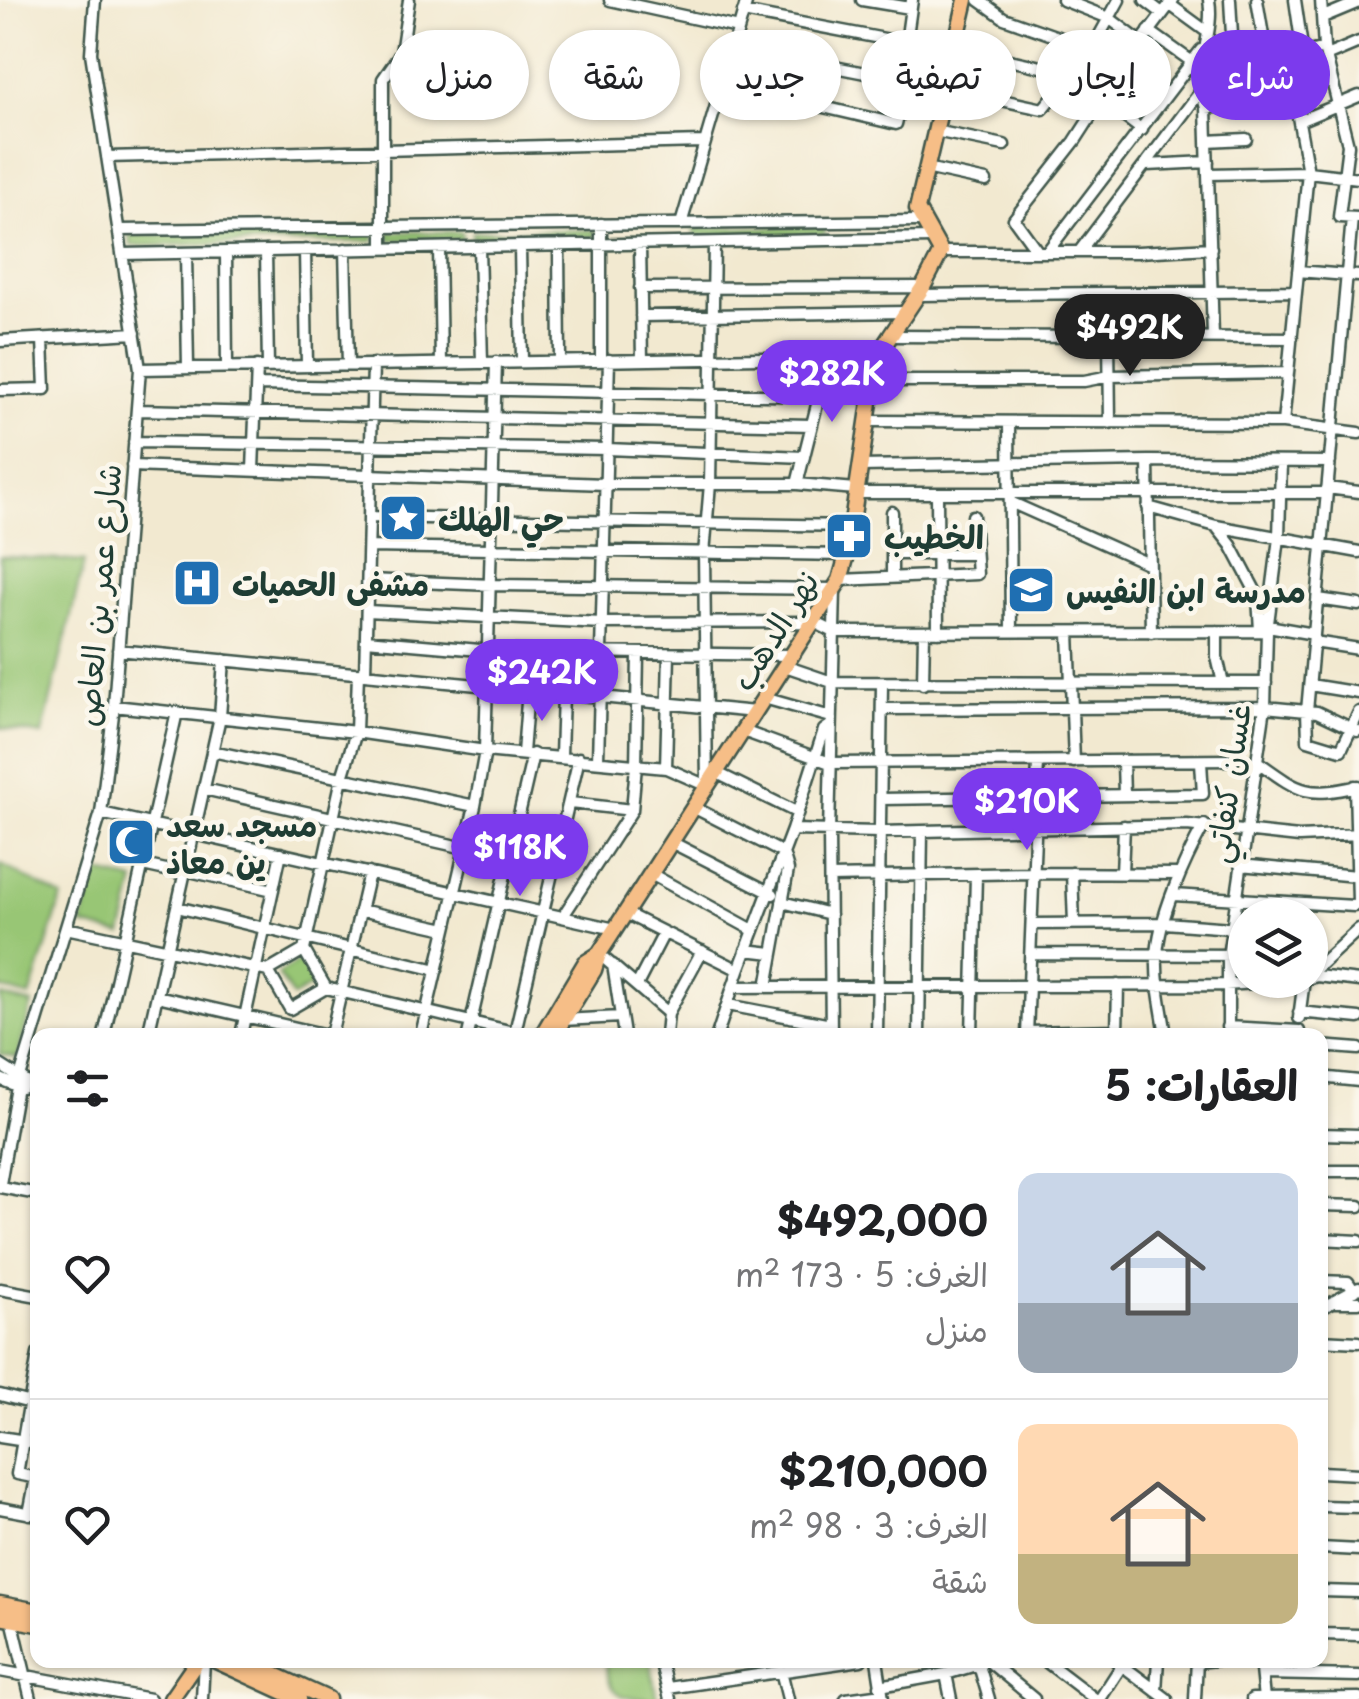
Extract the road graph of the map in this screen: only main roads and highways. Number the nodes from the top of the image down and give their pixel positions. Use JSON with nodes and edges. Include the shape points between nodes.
{"nodes":[{"id":1,"x":966,"y":0,"type":"edge"},
{"id":2,"x":599,"y":954,"type":"junction"},
{"id":3,"x":546,"y":1028,"type":"edge"},
{"id":4,"x":558,"y":1028,"type":"edge"},
{"id":5,"x":0,"y":1604,"type":"edge"},
{"id":6,"x":30,"y":1610,"type":"edge"},
{"id":7,"x":195,"y":1668,"type":"edge"},
{"id":8,"x":231,"y":1668,"type":"edge"},
{"id":9,"x":260,"y":1668,"type":"edge"},
{"id":10,"x":291,"y":1697,"type":"edge"},
{"id":11,"x":171,"y":1699,"type":"edge"},
{"id":12,"x":328,"y":1699,"type":"edge"}],
"edges":[{"from":1,"to":2,"type":"main road","name":"نهر الدهب","via":[[916,209],[940,252],[877,356],[837,584]]},
{"from":2,"to":3,"type":"main road","name":"نهر الدهب","via":[[586,963]]},
{"from":2,"to":4,"type":"main road","name":"نهر الدهب"},
{"from":5,"to":6,"type":"main road"},
{"from":7,"to":11,"type":"main road"},
{"from":8,"to":10,"type":"main road"},
{"from":9,"to":12,"type":"main road"}]}
